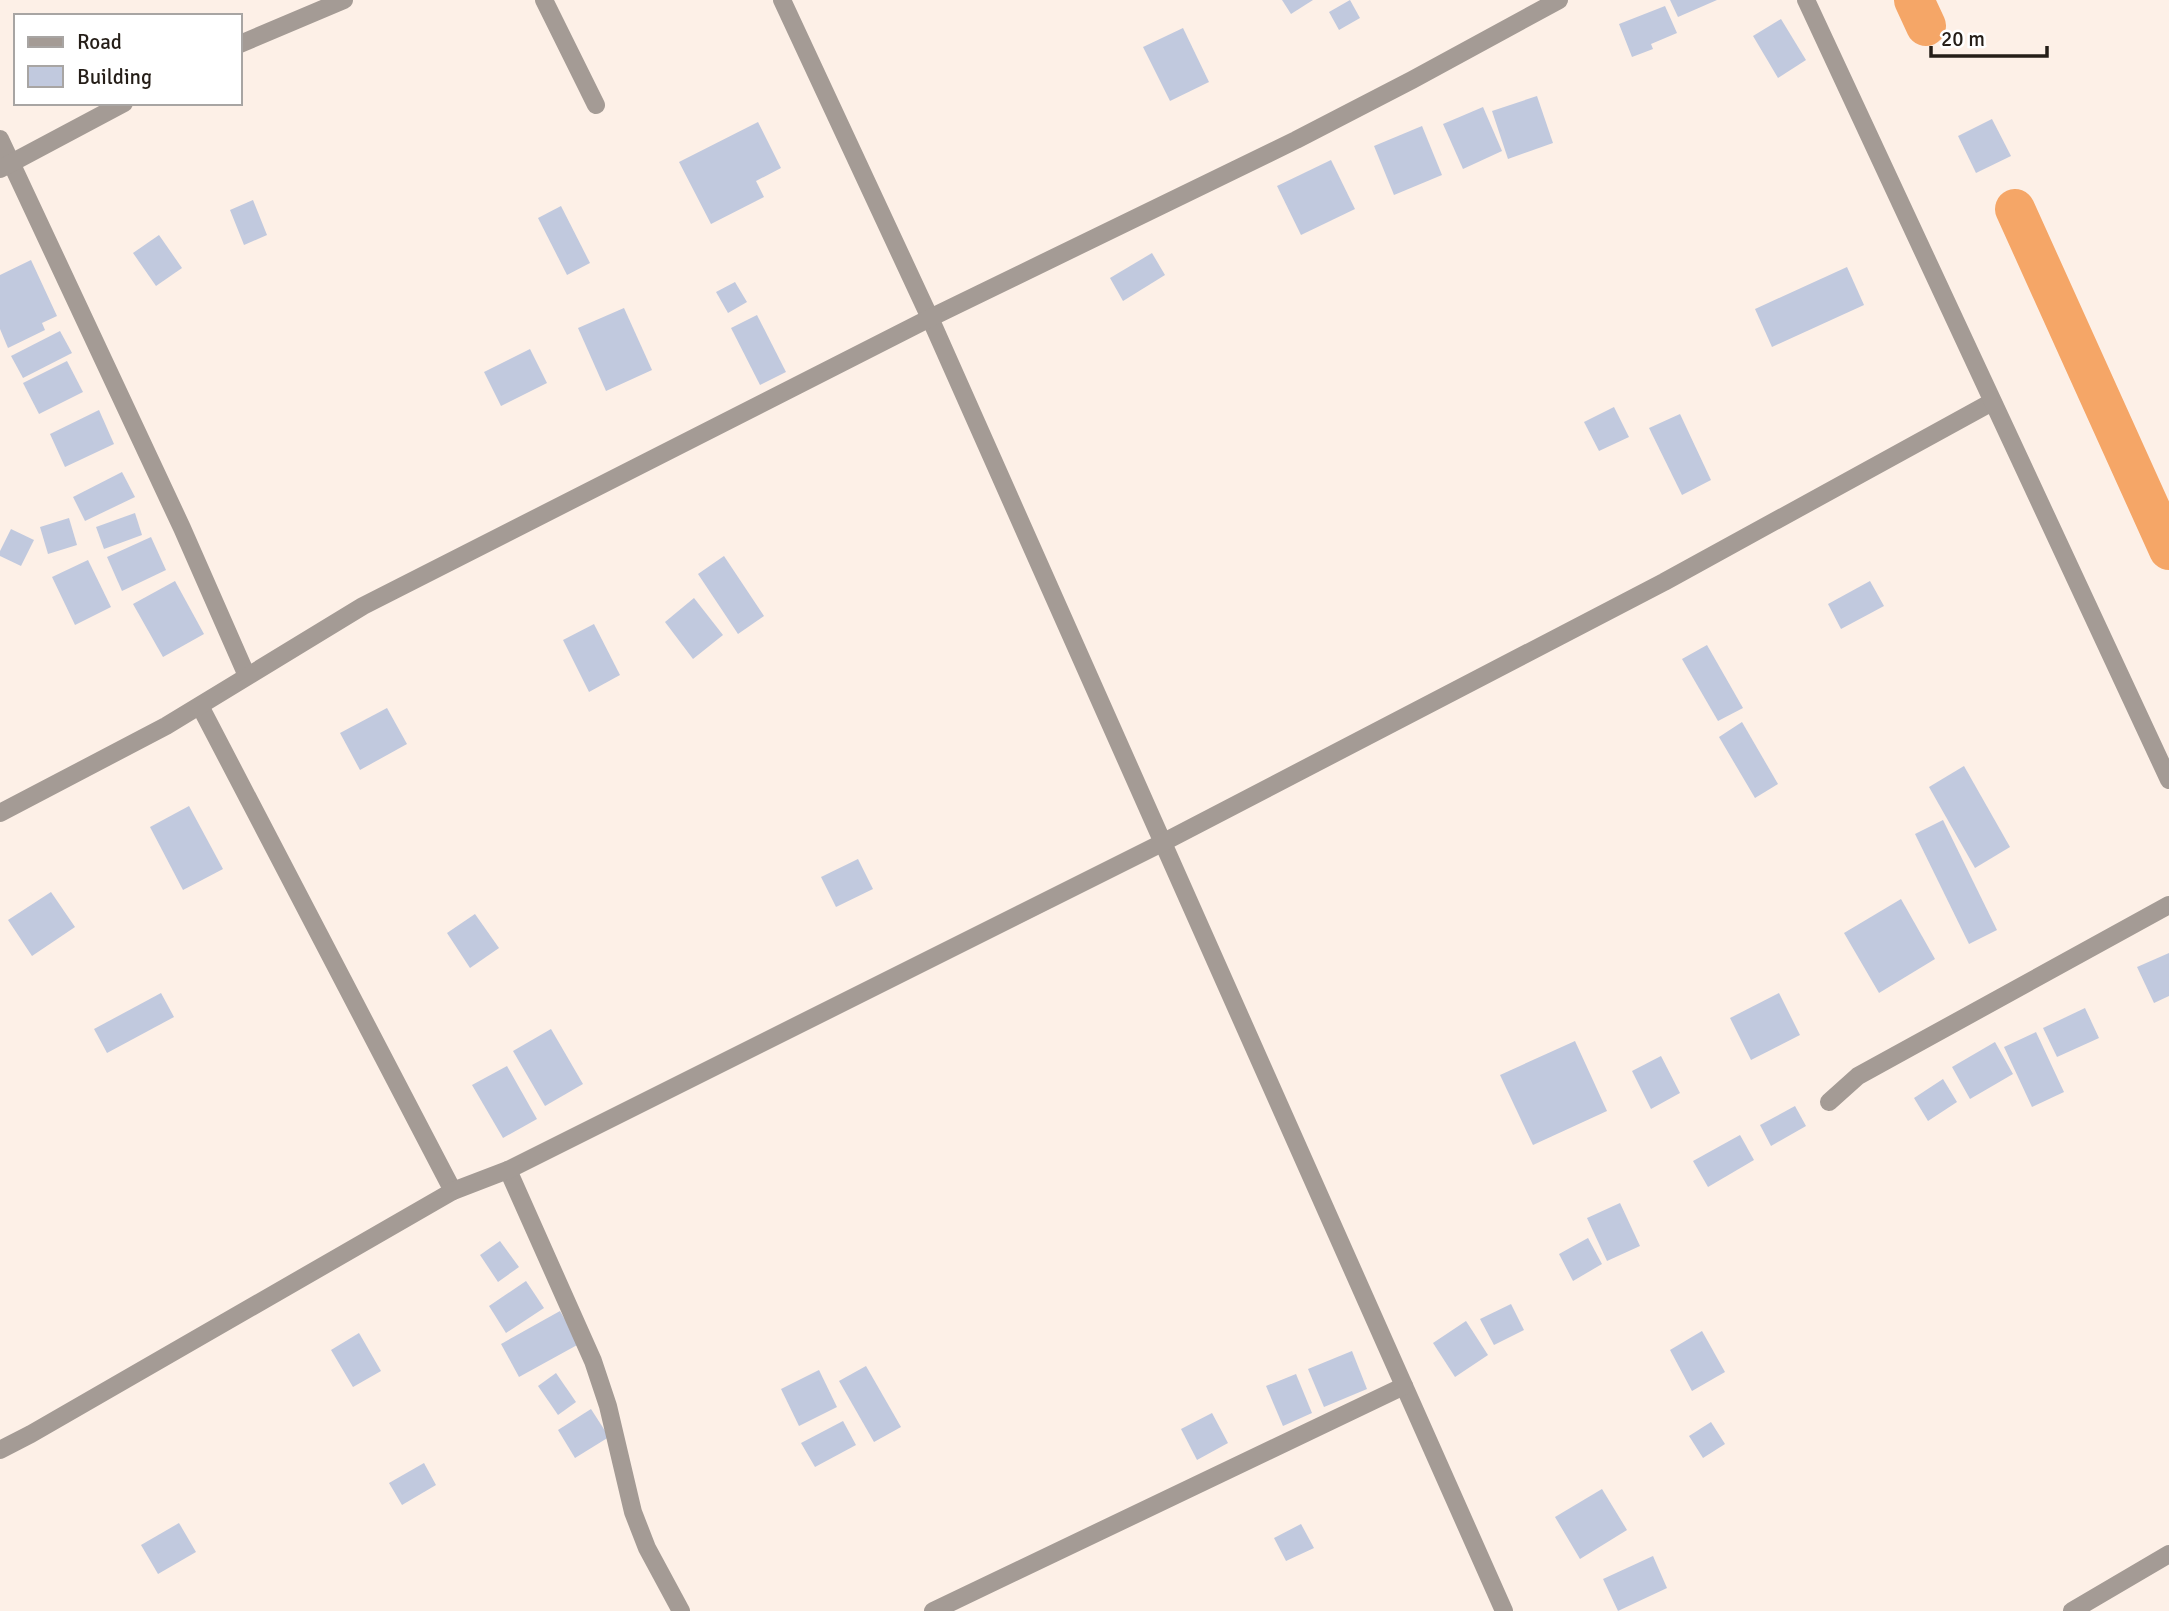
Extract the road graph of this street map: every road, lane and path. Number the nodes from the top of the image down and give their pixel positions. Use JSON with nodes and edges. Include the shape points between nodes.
{"nodes":[{"id":1,"x":344,"y":0,"type":"edge"},
{"id":2,"x":544,"y":0,"type":"edge"},
{"id":3,"x":782,"y":0,"type":"edge"},
{"id":4,"x":1559,"y":0,"type":"edge"},
{"id":5,"x":1806,"y":0,"type":"edge"},
{"id":6,"x":242,"y":43,"type":"edge"},
{"id":7,"x":120,"y":105,"type":"edge"},
{"id":8,"x":596,"y":105,"type":"dead end"},
{"id":9,"x":0,"y":139,"type":"edge"},
{"id":10,"x":6,"y":166,"type":"edge"},
{"id":11,"x":930,"y":318,"type":"junction"},
{"id":12,"x":1992,"y":402,"type":"junction"},
{"id":13,"x":247,"y":676,"type":"junction"},
{"id":14,"x":200,"y":706,"type":"junction"},
{"id":15,"x":2169,"y":780,"type":"edge"},
{"id":16,"x":0,"y":813,"type":"edge"},
{"id":17,"x":1162,"y":843,"type":"junction"},
{"id":18,"x":2169,"y":905,"type":"edge"},
{"id":19,"x":1829,"y":1102,"type":"dead end"},
{"id":20,"x":508,"y":1170,"type":"junction"},
{"id":21,"x":453,"y":1191,"type":"junction"},
{"id":22,"x":1404,"y":1386,"type":"junction"},
{"id":23,"x":0,"y":1450,"type":"edge"},
{"id":24,"x":2169,"y":1554,"type":"edge"},
{"id":25,"x":681,"y":1611,"type":"edge"},
{"id":26,"x":933,"y":1611,"type":"edge"},
{"id":27,"x":1504,"y":1611,"type":"edge"},
{"id":28,"x":2072,"y":1611,"type":"edge"}],
"edges":[{"from":1,"to":6,"type":"street"},
{"from":2,"to":8,"type":"street"},
{"from":3,"to":11,"type":"street"},
{"from":4,"to":11,"type":"street","via":[[1296,139]]},
{"from":5,"to":12,"type":"street"},
{"from":7,"to":10,"type":"street"},
{"from":9,"to":10,"type":"street"},
{"from":10,"to":13,"type":"street","via":[[182,528]]},
{"from":11,"to":13,"type":"street","via":[[363,606]]},
{"from":11,"to":17,"type":"street"},
{"from":12,"to":15,"type":"street"},
{"from":12,"to":17,"type":"street","via":[[1664,582]]},
{"from":13,"to":14,"type":"street"},
{"from":14,"to":16,"type":"street"},
{"from":14,"to":21,"type":"street"},
{"from":17,"to":20,"type":"street"},
{"from":17,"to":22,"type":"street"},
{"from":18,"to":19,"type":"street","via":[[1858,1076]]},
{"from":20,"to":21,"type":"street"},
{"from":20,"to":25,"type":"street","via":[[593,1362],[633,1512]]},
{"from":21,"to":23,"type":"street"},
{"from":22,"to":26,"type":"street"},
{"from":22,"to":27,"type":"street"},
{"from":24,"to":28,"type":"street"}]}
